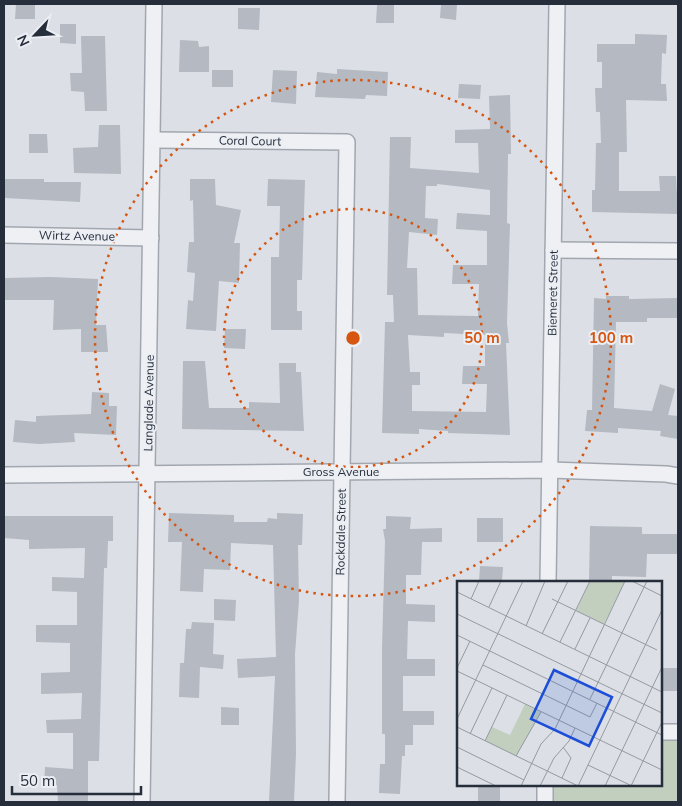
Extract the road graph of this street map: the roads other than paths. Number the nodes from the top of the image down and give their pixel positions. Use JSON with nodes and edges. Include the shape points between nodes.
{"nodes":[{"id":1,"x":154,"y":4,"type":"edge"},
{"id":2,"x":557,"y":4,"type":"edge"},
{"id":3,"x":153,"y":140,"type":"junction"},
{"id":4,"x":347,"y":142,"type":"joint"},
{"id":5,"x":4,"y":235,"type":"edge"},
{"id":6,"x":151,"y":238,"type":"junction"},
{"id":7,"x":553,"y":250,"type":"junction"},
{"id":8,"x":678,"y":251,"type":"edge"},
{"id":9,"x":550,"y":470,"type":"junction"},
{"id":10,"x":342,"y":472,"type":"junction"},
{"id":11,"x":148,"y":474,"type":"junction"},
{"id":12,"x":4,"y":475,"type":"edge"},
{"id":13,"x":678,"y":476,"type":"edge"},
{"id":14,"x":548,"y":581,"type":"edge"},
{"id":15,"x":662,"y":732,"type":"edge"},
{"id":16,"x":678,"y":732,"type":"edge"},
{"id":17,"x":545,"y":786,"type":"edge"},
{"id":18,"x":142,"y":802,"type":"edge"},
{"id":19,"x":337,"y":802,"type":"edge"},
{"id":20,"x":545,"y":802,"type":"edge"}],
"edges":[{"from":1,"to":3,"type":"street","name":"Langlade Avenue"},
{"from":2,"to":7,"type":"street","name":"Biemeret Street"},
{"from":3,"to":4,"type":"street","name":"Coral Court"},
{"from":3,"to":6,"type":"street","name":"Langlade Avenue"},
{"from":4,"to":10,"type":"street","name":"Rockdale Street"},
{"from":5,"to":6,"type":"street","name":"Wirtz Avenue"},
{"from":6,"to":11,"type":"street","name":"Langlade Avenue"},
{"from":7,"to":8,"type":"street"},
{"from":7,"to":9,"type":"street","name":"Biemeret Street"},
{"from":9,"to":10,"type":"street","name":"Gross Avenue"},
{"from":9,"to":13,"type":"street","name":"Gross Avenue"},
{"from":9,"to":14,"type":"street","name":"Biemeret Street"},
{"from":10,"to":11,"type":"street","name":"Gross Avenue"},
{"from":10,"to":19,"type":"street","name":"Rockdale Street"},
{"from":11,"to":12,"type":"street","name":"Gross Avenue"},
{"from":11,"to":18,"type":"street","name":"Langlade Avenue"},
{"from":15,"to":16,"type":"street"},
{"from":17,"to":20,"type":"street"}]}
